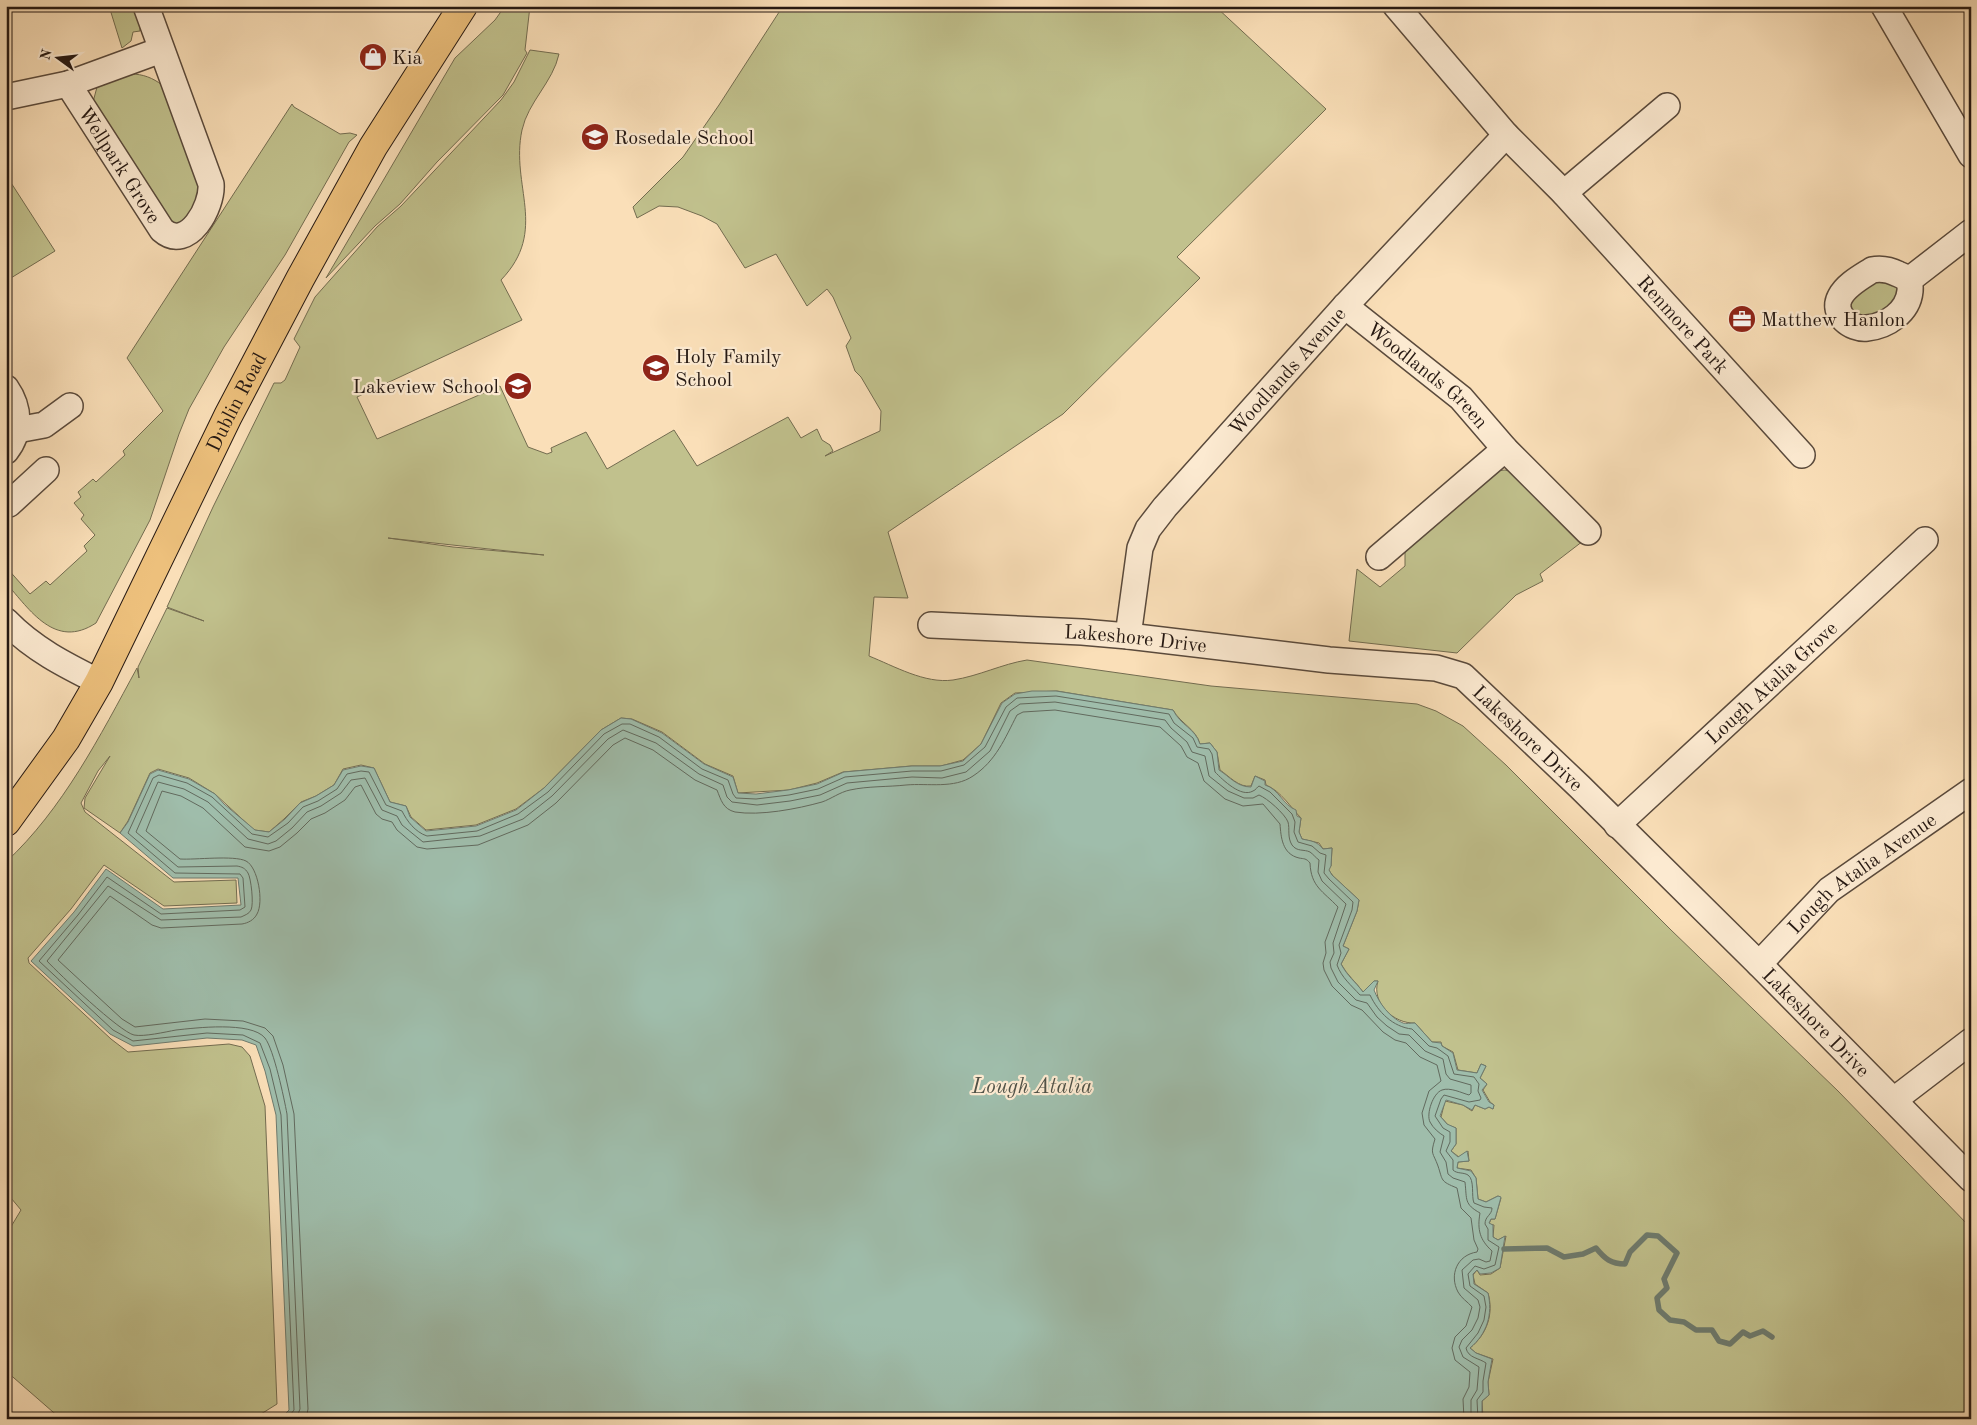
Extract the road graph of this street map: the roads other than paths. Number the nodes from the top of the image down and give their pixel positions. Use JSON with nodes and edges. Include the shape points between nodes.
{"nodes":[{"id":1,"x":146,"y":6,"type":"edge"},
{"id":2,"x":463,"y":6,"type":"edge"},
{"id":3,"x":1396,"y":6,"type":"edge"},
{"id":4,"x":1884,"y":6,"type":"edge"},
{"id":5,"x":161,"y":50,"type":"junction"},
{"id":6,"x":68,"y":84,"type":"junction"},
{"id":7,"x":6,"y":97,"type":"edge"},
{"id":8,"x":1667,"y":106,"type":"dead end"},
{"id":9,"x":1506,"y":135,"type":"junction"},
{"id":10,"x":1971,"y":154,"type":"edge"},
{"id":11,"x":1564,"y":193,"type":"junction"},
{"id":12,"x":1971,"y":232,"type":"edge"},
{"id":13,"x":1909,"y":280,"type":"dead end"},
{"id":14,"x":1345,"y":306,"type":"junction"},
{"id":15,"x":6,"y":388,"type":"edge"},
{"id":16,"x":70,"y":406,"type":"dead end"},
{"id":17,"x":11,"y":441,"type":"edge"},
{"id":18,"x":1505,"y":449,"type":"junction"},
{"id":19,"x":1802,"y":456,"type":"dead end"},
{"id":20,"x":46,"y":470,"type":"dead end"},
{"id":21,"x":7,"y":508,"type":"edge"},
{"id":22,"x":1588,"y":532,"type":"dead end"},
{"id":23,"x":1924,"y":540,"type":"dead end"},
{"id":24,"x":1379,"y":558,"type":"dead end"},
{"id":25,"x":6,"y":621,"type":"edge"},
{"id":26,"x":931,"y":625,"type":"dead end"},
{"id":27,"x":1128,"y":636,"type":"junction"},
{"id":28,"x":98,"y":682,"type":"junction"},
{"id":29,"x":1971,"y":791,"type":"edge"},
{"id":30,"x":11,"y":812,"type":"edge"},
{"id":31,"x":1617,"y":825,"type":"junction"},
{"id":32,"x":1759,"y":964,"type":"junction"},
{"id":33,"x":1971,"y":1041,"type":"edge"},
{"id":34,"x":1894,"y":1100,"type":"junction"},
{"id":35,"x":1971,"y":1179,"type":"edge"}],
"edges":[{"from":1,"to":5,"type":"street","name":"Wellpark Grove"},
{"from":2,"to":28,"type":"main road","name":"Dublin Road","via":[[373,147],[300,279],[228,416]]},
{"from":3,"to":9,"type":"street","name":"Renmore Park"},
{"from":4,"to":10,"type":"street"},
{"from":5,"to":6,"type":"street","name":"Wellpark Grove"},
{"from":5,"to":6,"type":"street","name":"Wellpark Grove","via":[[211,184],[206,211],[191,231],[182,236],[168,236],[162,230]]},
{"from":6,"to":7,"type":"street","name":"Wellpark Grove"},
{"from":8,"to":11,"type":"street"},
{"from":9,"to":11,"type":"street","name":"Renmore Park"},
{"from":9,"to":14,"type":"street","name":"Woodlands Avenue"},
{"from":11,"to":19,"type":"street","name":"Renmore Park"},
{"from":12,"to":13,"type":"street"},
{"from":14,"to":18,"type":"street","name":"Woodlands Green","via":[[1462,398]]},
{"from":14,"to":27,"type":"street","name":"Woodlands Avenue","via":[[1148,529],[1140,548]]},
{"from":15,"to":17,"type":"street","via":[[17,414]]},
{"from":16,"to":17,"type":"street","via":[[44,425]]},
{"from":18,"to":22,"type":"street","name":"Woodlands Green"},
{"from":18,"to":24,"type":"street","name":"Woodlands Green"},
{"from":20,"to":21,"type":"street"},
{"from":23,"to":31,"type":"street","name":"Lough Atalia Grove"},
{"from":25,"to":28,"type":"street","via":[[42,652]]},
{"from":26,"to":27,"type":"street","name":"Lakeshore Drive"},
{"from":27,"to":31,"type":"street","name":"Lakeshore Drive","via":[[1329,660],[1436,668],[1463,676]]},
{"from":28,"to":30,"type":"main road","name":"Dublin Road","via":[[66,739]]},
{"from":29,"to":32,"type":"street","name":"Lough Atalia Avenue","via":[[1829,890]]},
{"from":31,"to":32,"type":"street","name":"Lakeshore Drive"},
{"from":32,"to":34,"type":"street","name":"Lakeshore Drive"},
{"from":33,"to":34,"type":"street"},
{"from":34,"to":35,"type":"street","name":"Lakeshore Drive"}]}
